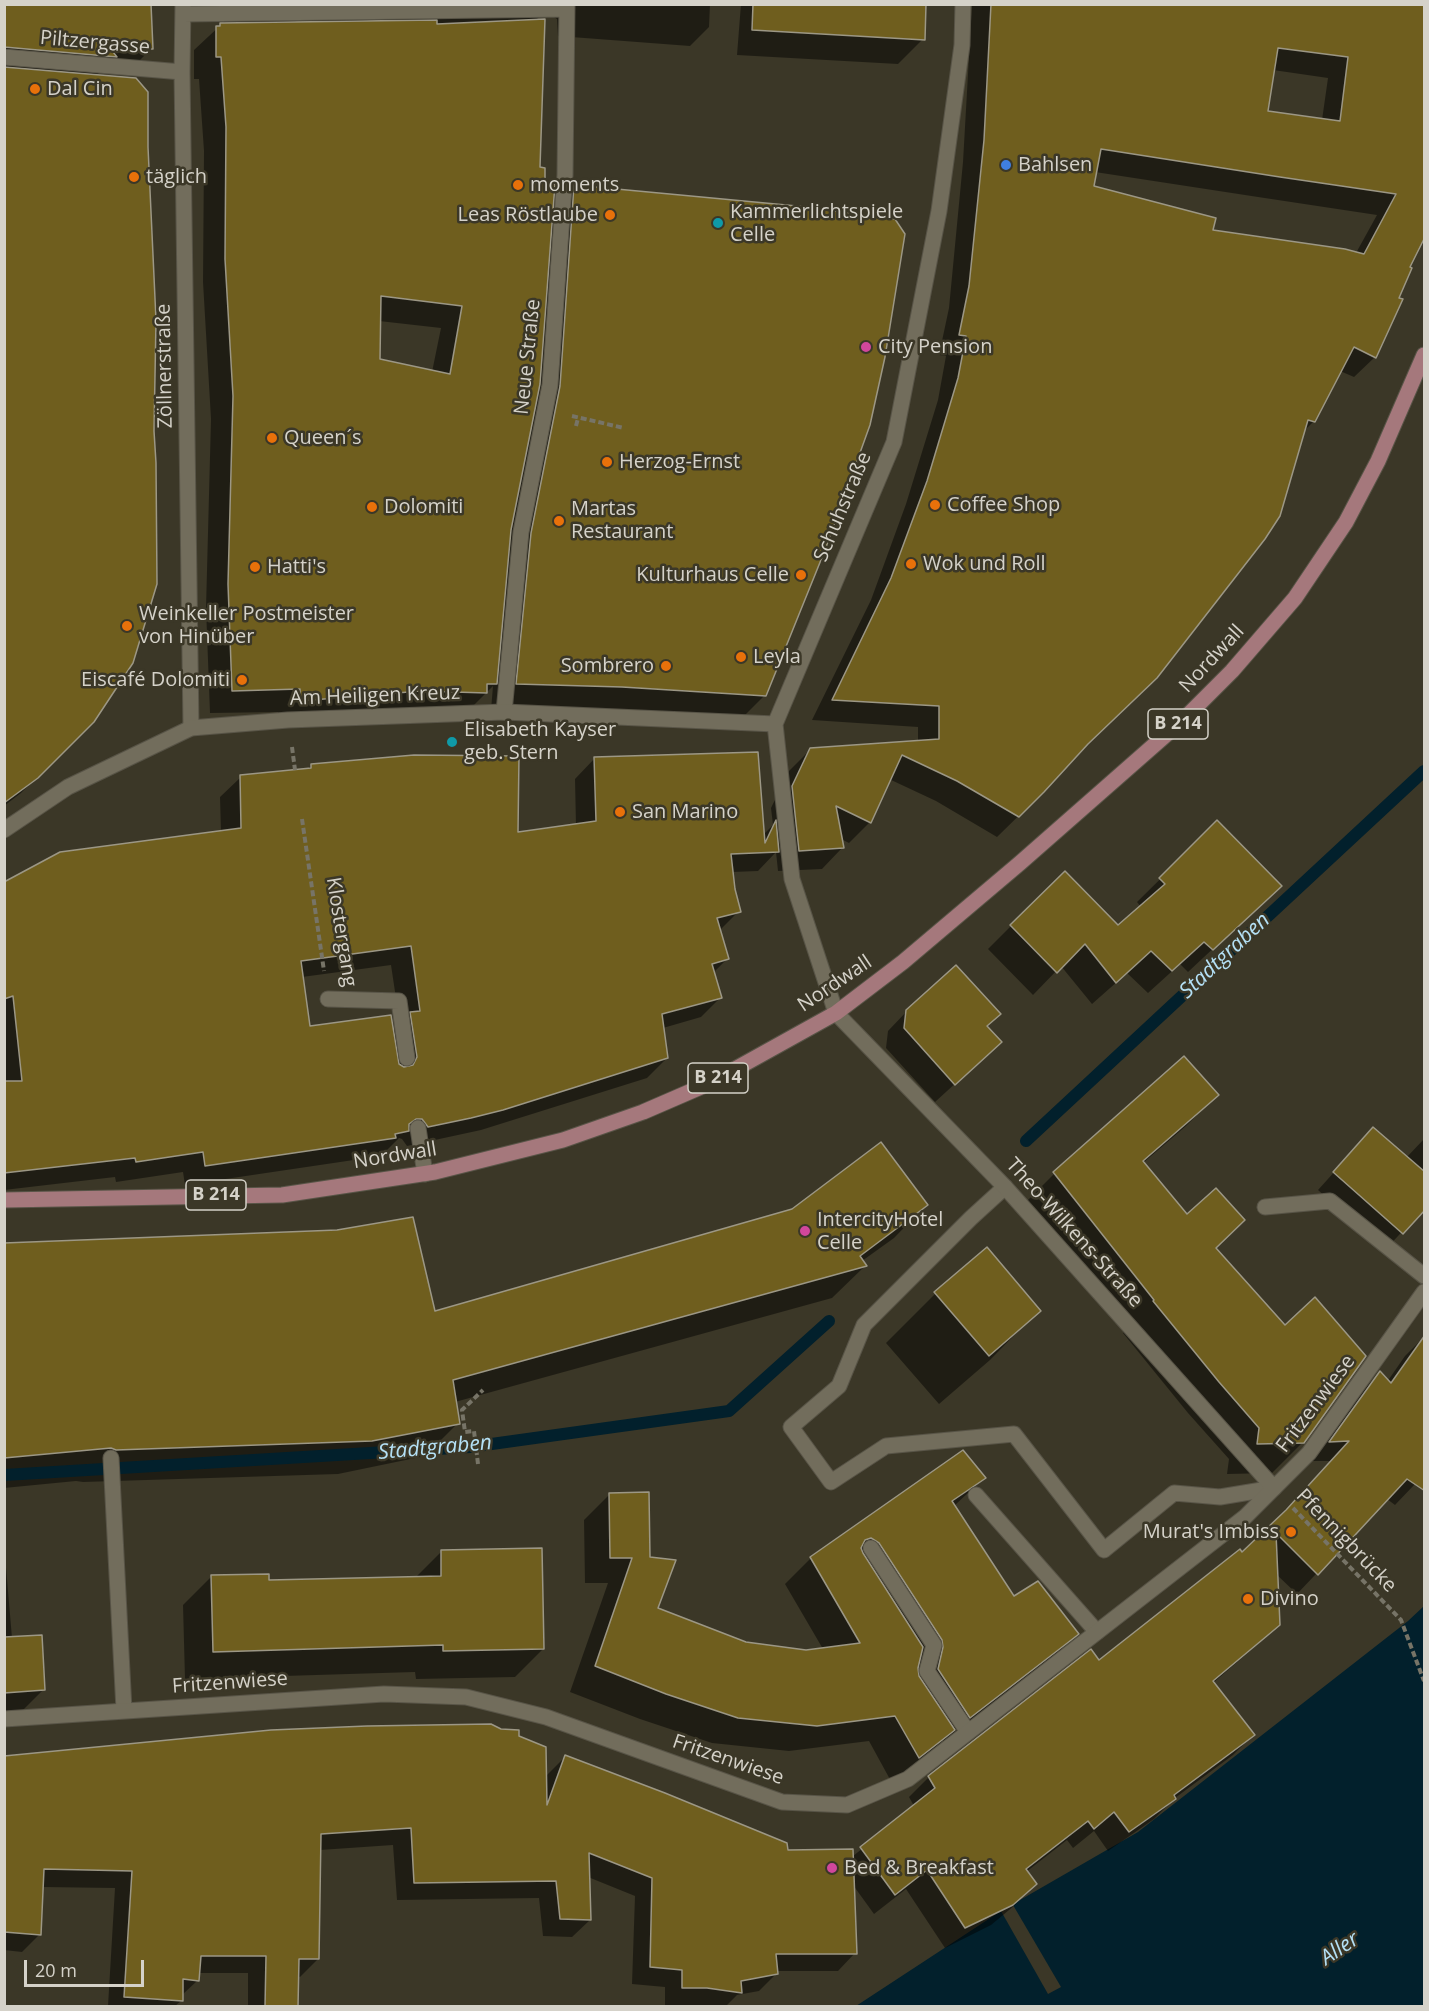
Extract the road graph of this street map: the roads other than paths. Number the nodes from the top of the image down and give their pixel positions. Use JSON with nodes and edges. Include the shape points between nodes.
{"nodes":[{"id":1,"x":963,"y":4,"type":"edge"},
{"id":2,"x":567,"y":7,"type":"edge"},
{"id":3,"x":183,"y":9,"type":"edge"},
{"id":4,"x":4,"y":57,"type":"edge"},
{"id":5,"x":182,"y":72,"type":"junction"},
{"id":6,"x":1425,"y":355,"type":"edge"},
{"id":7,"x":504,"y":712,"type":"junction"},
{"id":8,"x":775,"y":724,"type":"junction"},
{"id":9,"x":191,"y":728,"type":"junction"},
{"id":10,"x":4,"y":830,"type":"edge"},
{"id":11,"x":328,"y":999,"type":"road end"},
{"id":12,"x":836,"y":1013,"type":"junction"},
{"id":13,"x":407,"y":1058,"type":"dead end"},
{"id":14,"x":418,"y":1128,"type":"dead end"},
{"id":15,"x":425,"y":1174,"type":"junction"},
{"id":16,"x":1005,"y":1187,"type":"junction"},
{"id":17,"x":4,"y":1200,"type":"edge"},
{"id":18,"x":1265,"y":1206,"type":"dead end"},
{"id":19,"x":1425,"y":1276,"type":"edge"},
{"id":20,"x":1425,"y":1292,"type":"edge"},
{"id":21,"x":111,"y":1458,"type":"dead end"},
{"id":22,"x":1274,"y":1488,"type":"junction"},
{"id":23,"x":976,"y":1495,"type":"dead end"},
{"id":24,"x":872,"y":1548,"type":"dead end"},
{"id":25,"x":1097,"y":1632,"type":"junction"},
{"id":26,"x":124,"y":1710,"type":"junction"},
{"id":27,"x":4,"y":1719,"type":"edge"},
{"id":28,"x":968,"y":1732,"type":"junction"}],
"edges":[{"from":1,"to":8,"type":"street","name":"Schuhstraße","via":[[962,45],[939,211],[894,442]]},
{"from":2,"to":3,"type":"street"},
{"from":2,"to":7,"type":"street","name":"Neue Straße","via":[[565,175],[550,385],[522,532]]},
{"from":3,"to":5,"type":"street","name":"Zöllnerstraße"},
{"from":4,"to":5,"type":"street","name":"Piltzergasse"},
{"from":5,"to":9,"type":"street","name":"Zöllnerstraße"},
{"from":6,"to":12,"type":"main road","name":"Nordwall","number":"B 214","via":[[1346,522],[1295,598],[1232,671],[1185,718],[1011,870]]},
{"from":7,"to":8,"type":"street","name":"Am Heiligen Kreuz"},
{"from":7,"to":9,"type":"street","name":"Am Heiligen Kreuz","via":[[288,720]]},
{"from":8,"to":12,"type":"street","name":"Schuhstraße","via":[[792,879]]},
{"from":9,"to":10,"type":"street","name":"Am Heiligen Kreuz","via":[[68,787]]},
{"from":11,"to":13,"type":"street","name":"Klostergang","via":[[399,1001]]},
{"from":12,"to":15,"type":"main road","name":"Nordwall","number":"B 214","via":[[710,1083],[644,1112],[563,1140]]},
{"from":12,"to":16,"type":"street","name":"Theo-Wilkens-Straße"},
{"from":14,"to":15,"type":"street"},
{"from":15,"to":17,"type":"main road","name":"Nordwall","number":"B 214","via":[[282,1195]]},
{"from":16,"to":22,"type":"street","name":"Theo-Wilkens-Straße"},
{"from":16,"to":22,"type":"street","via":[[864,1325],[839,1386],[791,1427],[831,1482],[886,1446],[1014,1434],[1104,1550],[1174,1493],[1220,1497]]},
{"from":18,"to":19,"type":"street","via":[[1330,1201]]},
{"from":20,"to":22,"type":"street","name":"Fritzenwiese","via":[[1309,1453]]},
{"from":21,"to":26,"type":"street"},
{"from":22,"to":25,"type":"street","name":"Fritzenwiese","via":[[1245,1517]]},
{"from":23,"to":25,"type":"street"},
{"from":24,"to":28,"type":"street","via":[[934,1645],[927,1671]]},
{"from":25,"to":28,"type":"street","name":"Fritzenwiese"},
{"from":26,"to":27,"type":"street","name":"Fritzenwiese"},
{"from":26,"to":28,"type":"street","name":"Fritzenwiese","via":[[384,1694],[466,1697],[546,1717],[782,1802],[847,1805],[908,1779]]}]}
